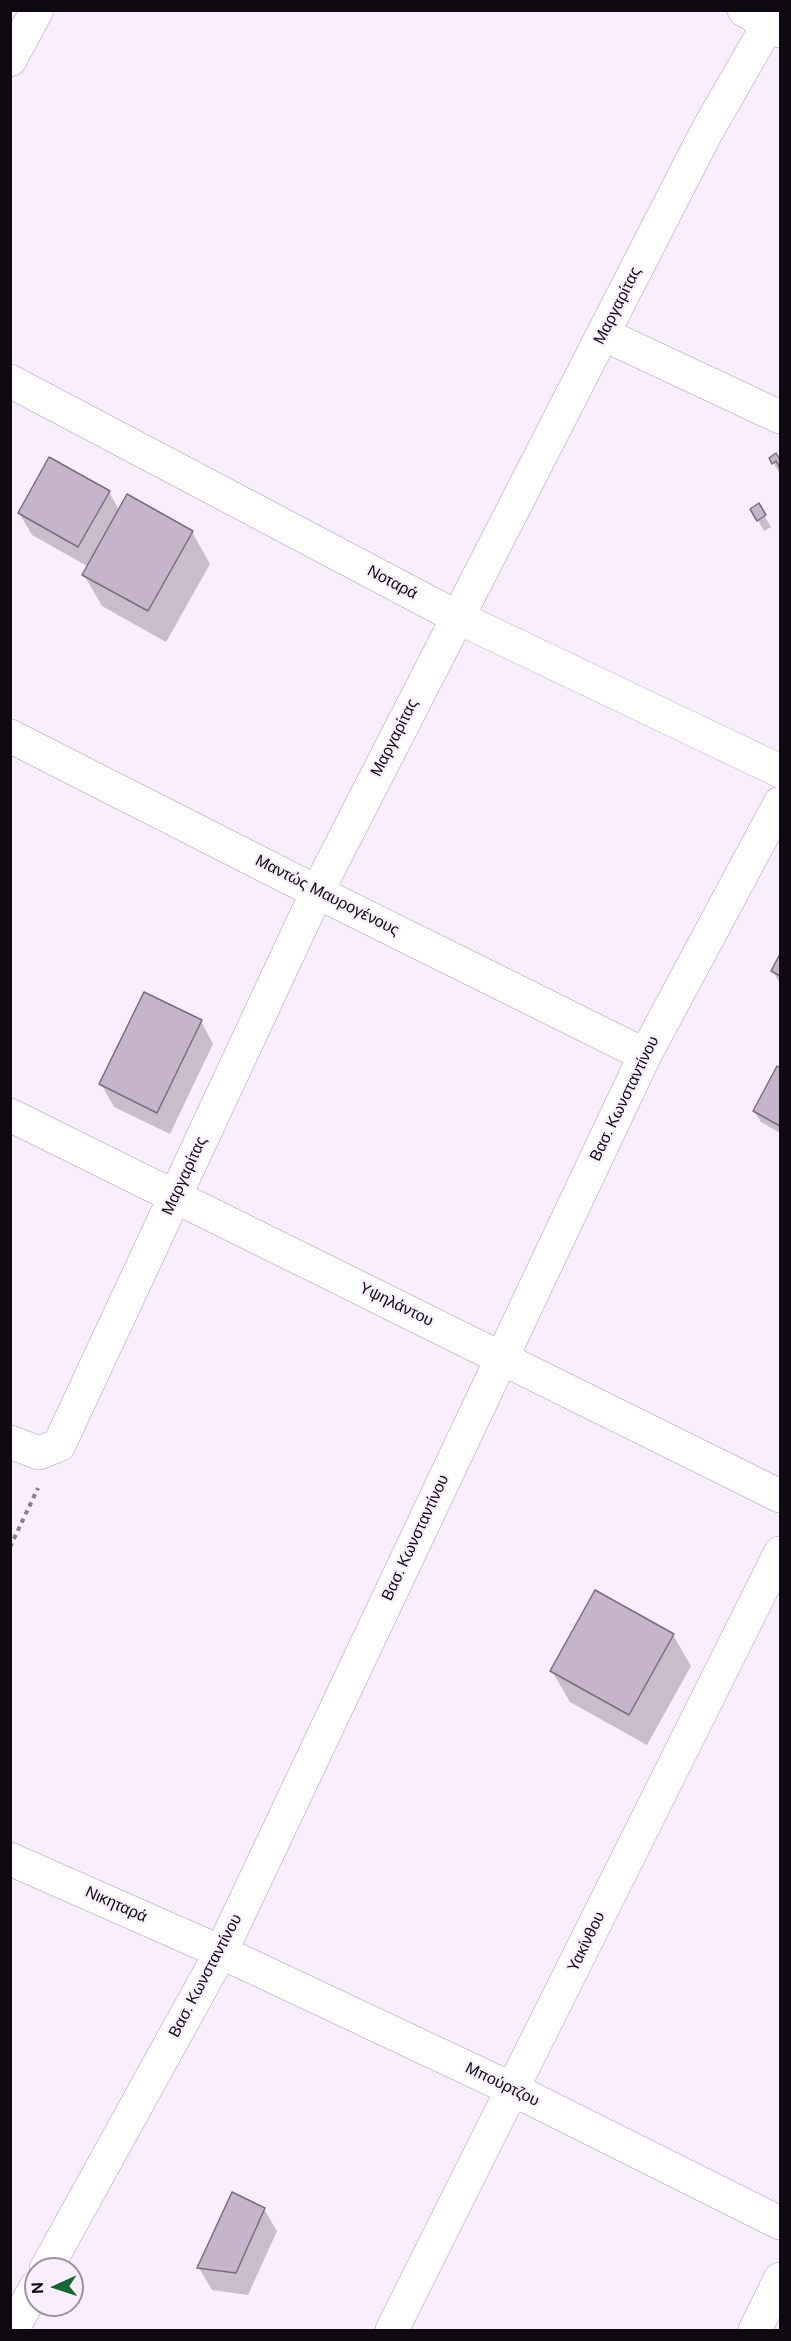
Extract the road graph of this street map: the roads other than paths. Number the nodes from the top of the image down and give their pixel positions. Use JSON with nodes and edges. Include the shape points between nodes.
{"nodes":[{"id":1,"x":37,"y":10,"type":"edge"},
{"id":2,"x":764,"y":22,"type":"edge"},
{"id":3,"x":10,"y":60,"type":"edge"},
{"id":4,"x":603,"y":334,"type":"junction"},
{"id":5,"x":10,"y":381,"type":"edge"},
{"id":6,"x":780,"y":417,"type":"edge"},
{"id":7,"x":457,"y":617,"type":"junction"},
{"id":8,"x":10,"y":736,"type":"edge"},
{"id":9,"x":780,"y":771,"type":"edge"},
{"id":10,"x":780,"y":803,"type":"edge"},
{"id":11,"x":317,"y":892,"type":"junction"},
{"id":12,"x":645,"y":1055,"type":"junction"},
{"id":13,"x":10,"y":1115,"type":"edge"},
{"id":14,"x":175,"y":1196,"type":"junction"},
{"id":15,"x":501,"y":1358,"type":"junction"},
{"id":16,"x":36,"y":1447,"type":"edge"},
{"id":17,"x":780,"y":1496,"type":"edge"},
{"id":18,"x":780,"y":1553,"type":"edge"},
{"id":19,"x":10,"y":1859,"type":"edge"},
{"id":20,"x":221,"y":1952,"type":"junction"},
{"id":21,"x":514,"y":2090,"type":"junction"},
{"id":22,"x":780,"y":2223,"type":"edge"},
{"id":23,"x":53,"y":2257,"type":"edge"},
{"id":24,"x":780,"y":2279,"type":"edge"},
{"id":25,"x":24,"y":2309,"type":"edge"},
{"id":26,"x":12,"y":2331,"type":"edge"},
{"id":27,"x":392,"y":2331,"type":"edge"},
{"id":28,"x":755,"y":2331,"type":"edge"}],
"edges":[{"from":1,"to":3,"type":"street"},
{"from":2,"to":4,"type":"street","name":"Μαργαρίτας"},
{"from":4,"to":6,"type":"street"},
{"from":4,"to":7,"type":"street","name":"Μαργαρίτας"},
{"from":5,"to":7,"type":"street","name":"Νοταρά"},
{"from":7,"to":9,"type":"street","name":"Νοταρά"},
{"from":7,"to":11,"type":"street","name":"Μαργαρίτας"},
{"from":8,"to":11,"type":"street","name":"Μαντώς Μαυρογένους"},
{"from":10,"to":12,"type":"street","name":"Βασ. Κωνσταντίνου"},
{"from":11,"to":12,"type":"street","name":"Μαντώς Μαυρογένους"},
{"from":11,"to":14,"type":"street","name":"Μαργαρίτας"},
{"from":12,"to":15,"type":"street","name":"Βασ. Κωνσταντίνου"},
{"from":13,"to":14,"type":"street","name":"Υψηλάντου"},
{"from":14,"to":15,"type":"street","name":"Υψηλάντου"},
{"from":14,"to":16,"type":"street","name":"Μαργαρίτας"},
{"from":15,"to":17,"type":"street","name":"Υψηλάντου"},
{"from":15,"to":20,"type":"street","name":"Βασ. Κωνσταντίνου"},
{"from":18,"to":21,"type":"street","name":"Υακίνθου"},
{"from":19,"to":20,"type":"street","name":"Νικηταρά"},
{"from":20,"to":21,"type":"street","name":"Μπούρτζου"},
{"from":20,"to":23,"type":"street","name":"Βασ. Κωνσταντίνου"},
{"from":21,"to":22,"type":"street","name":"Μπούρτζου"},
{"from":21,"to":27,"type":"street","name":"Υακίνθου"},
{"from":24,"to":28,"type":"street"},
{"from":25,"to":26,"type":"street"}]}
